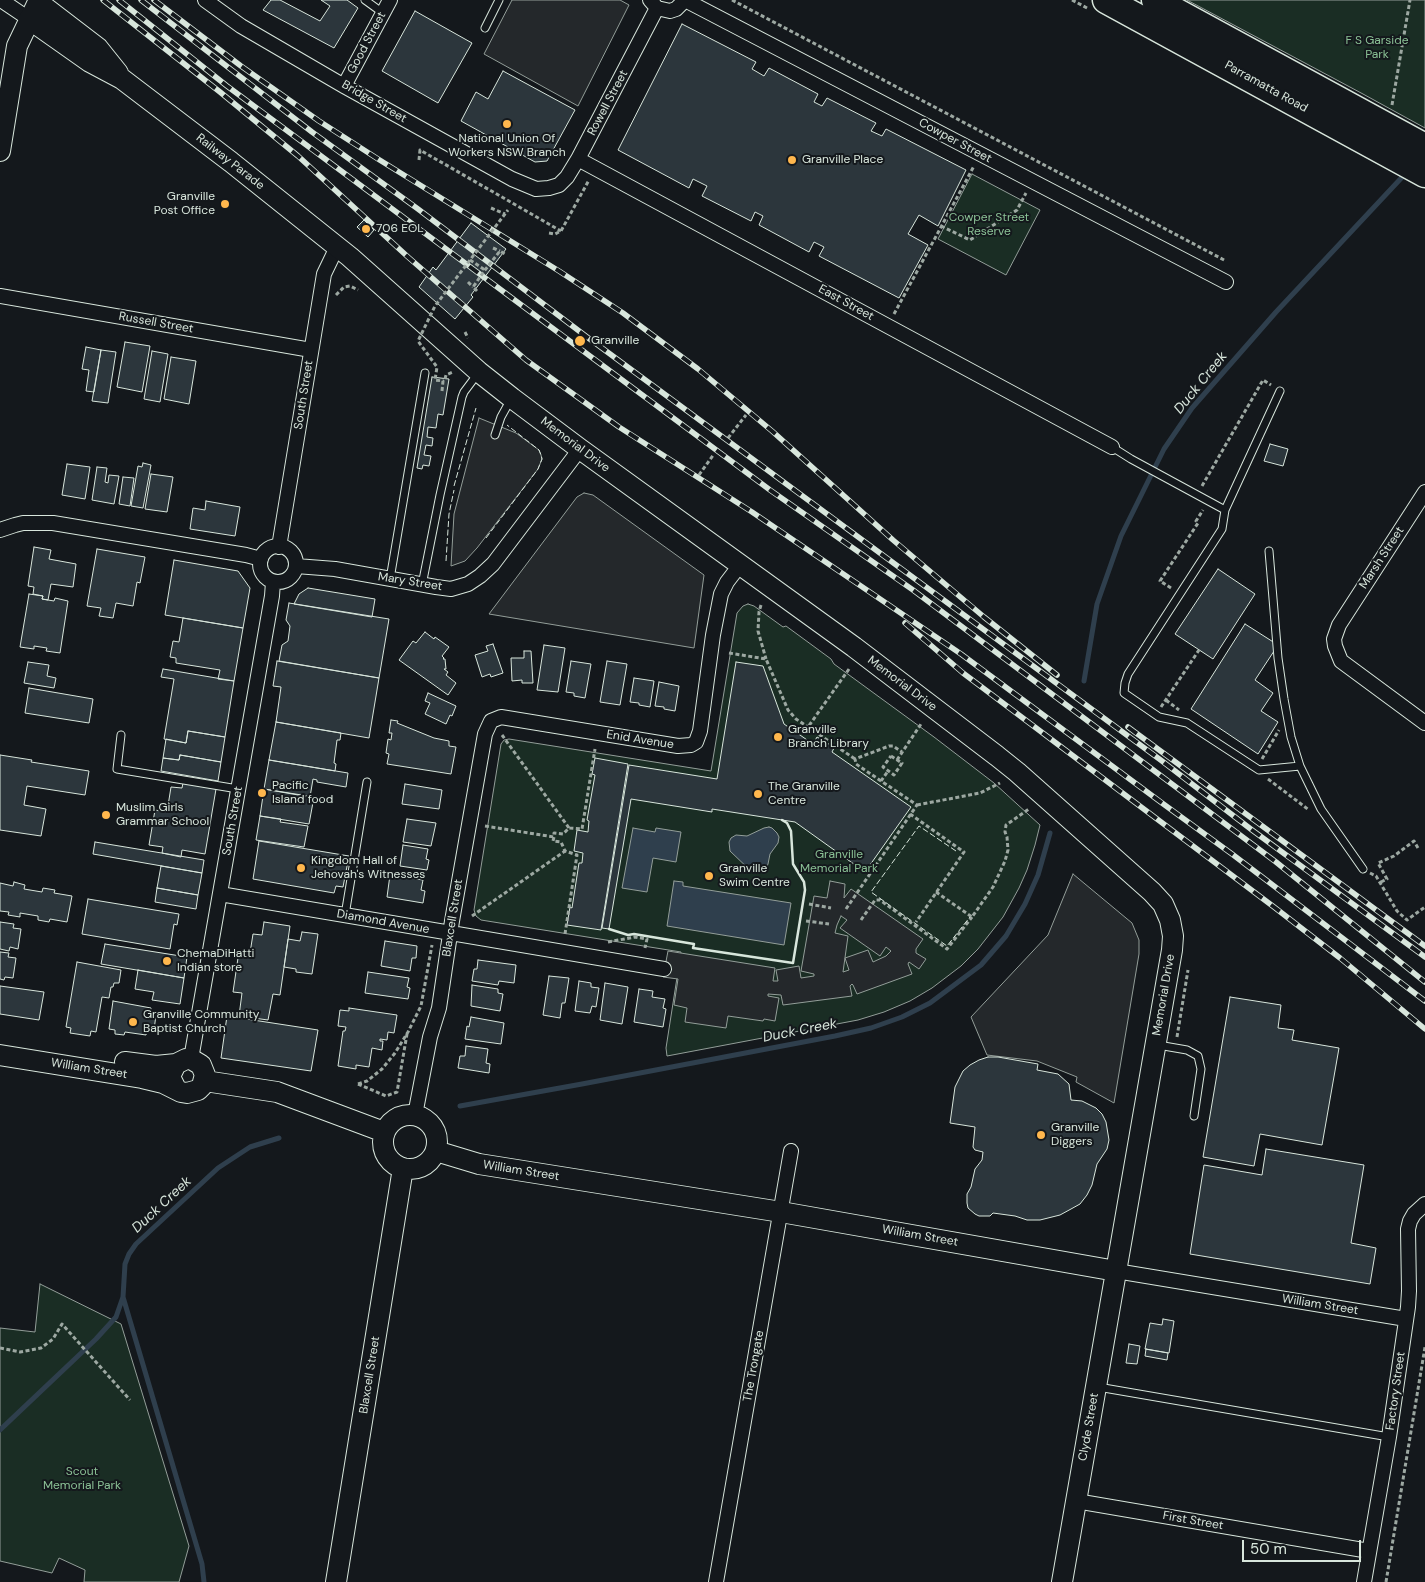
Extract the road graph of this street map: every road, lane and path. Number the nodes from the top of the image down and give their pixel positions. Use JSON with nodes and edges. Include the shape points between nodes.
{"nodes":[{"id":1,"x":1,"y":0,"type":"edge"},
{"id":2,"x":205,"y":0,"type":"edge"},
{"id":3,"x":365,"y":0,"type":"edge"},
{"id":4,"x":390,"y":0,"type":"edge"},
{"id":5,"x":499,"y":0,"type":"edge"},
{"id":6,"x":685,"y":0,"type":"edge"},
{"id":7,"x":732,"y":0,"type":"edge"},
{"id":8,"x":1106,"y":0,"type":"edge"},
{"id":9,"x":1410,"y":0,"type":"edge"},
{"id":10,"x":654,"y":4,"type":"edge"},
{"id":11,"x":35,"y":5,"type":"edge"},
{"id":12,"x":1144,"y":5,"type":"edge"},
{"id":13,"x":383,"y":13,"type":"junction"},
{"id":14,"x":485,"y":28,"type":"dead end"},
{"id":15,"x":344,"y":86,"type":"junction"},
{"id":16,"x":1391,"y":130,"type":"junction"},
{"id":17,"x":1425,"y":147,"type":"edge"},
{"id":18,"x":0,"y":151,"type":"edge"},
{"id":19,"x":980,"y":154,"type":"junction"},
{"id":20,"x":419,"y":160,"type":"dead end"},
{"id":21,"x":578,"y":160,"type":"junction"},
{"id":22,"x":596,"y":169,"type":"junction"},
{"id":23,"x":1425,"y":174,"type":"edge"},
{"id":24,"x":1032,"y":181,"type":"junction"},
{"id":25,"x":549,"y":188,"type":"joint"},
{"id":26,"x":515,"y":204,"type":"junction"},
{"id":27,"x":511,"y":206,"type":"dead end"},
{"id":28,"x":491,"y":208,"type":"dead end"},
{"id":29,"x":508,"y":210,"type":"dead end"},
{"id":30,"x":504,"y":214,"type":"junction"},
{"id":31,"x":942,"y":226,"type":"junction"},
{"id":32,"x":561,"y":231,"type":"junction"},
{"id":33,"x":549,"y":232,"type":"dead end"},
{"id":34,"x":337,"y":247,"type":"junction"},
{"id":35,"x":494,"y":248,"type":"dead end"},
{"id":36,"x":500,"y":250,"type":"junction"},
{"id":37,"x":504,"y":254,"type":"dead end"},
{"id":38,"x":470,"y":260,"type":"junction"},
{"id":39,"x":1226,"y":261,"type":"dead end"},
{"id":40,"x":485,"y":270,"type":"junction"},
{"id":41,"x":468,"y":282,"type":"dead end"},
{"id":42,"x":1226,"y":282,"type":"dead end"},
{"id":43,"x":473,"y":287,"type":"junction"},
{"id":44,"x":359,"y":290,"type":"dead end"},
{"id":45,"x":477,"y":290,"type":"dead end"},
{"id":46,"x":0,"y":296,"type":"edge"},
{"id":47,"x":334,"y":301,"type":"dead end"},
{"id":48,"x":887,"y":326,"type":"junction"},
{"id":49,"x":311,"y":350,"type":"junction"},
{"id":50,"x":453,"y":372,"type":"dead end"},
{"id":51,"x":479,"y":372,"type":"junction"},
{"id":52,"x":425,"y":373,"type":"dead end"},
{"id":53,"x":445,"y":379,"type":"dead end"},
{"id":54,"x":442,"y":391,"type":"dead end"},
{"id":55,"x":1280,"y":391,"type":"dead end"},
{"id":56,"x":512,"y":398,"type":"junction"},
{"id":57,"x":746,"y":415,"type":"dead end"},
{"id":58,"x":495,"y":435,"type":"dead end"},
{"id":59,"x":728,"y":438,"type":"dead end"},
{"id":60,"x":1112,"y":447,"type":"joint"},
{"id":61,"x":580,"y":449,"type":"junction"},
{"id":62,"x":714,"y":454,"type":"dead end"},
{"id":63,"x":699,"y":475,"type":"dead end"},
{"id":64,"x":1425,"y":492,"type":"edge"},
{"id":65,"x":1225,"y":510,"type":"junction"},
{"id":66,"x":0,"y":530,"type":"edge"},
{"id":67,"x":279,"y":546,"type":"junction"},
{"id":68,"x":1269,"y":551,"type":"dead end"},
{"id":69,"x":261,"y":559,"type":"junction"},
{"id":70,"x":740,"y":565,"type":"junction"},
{"id":71,"x":296,"y":566,"type":"junction"},
{"id":72,"x":390,"y":579,"type":"junction"},
{"id":73,"x":273,"y":582,"type":"junction"},
{"id":74,"x":422,"y":585,"type":"junction"},
{"id":75,"x":761,"y":605,"type":"dead end"},
{"id":76,"x":729,"y":653,"type":"dead end"},
{"id":77,"x":766,"y":658,"type":"junction"},
{"id":78,"x":849,"y":669,"type":"dead end"},
{"id":79,"x":1166,"y":700,"type":"dead end"},
{"id":80,"x":1180,"y":711,"type":"dead end"},
{"id":81,"x":491,"y":721,"type":"joint"},
{"id":82,"x":1425,"y":723,"type":"edge"},
{"id":83,"x":921,"y":724,"type":"dead end"},
{"id":84,"x":808,"y":727,"type":"junction"},
{"id":85,"x":1280,"y":729,"type":"dead end"},
{"id":86,"x":121,"y":735,"type":"dead end"},
{"id":87,"x":502,"y":735,"type":"dead end"},
{"id":88,"x":595,"y":749,"type":"dead end"},
{"id":89,"x":902,"y":752,"type":"junction"},
{"id":90,"x":855,"y":759,"type":"junction"},
{"id":91,"x":897,"y":760,"type":"junction"},
{"id":92,"x":1300,"y":766,"type":"junction"},
{"id":93,"x":1264,"y":770,"type":"junction"},
{"id":94,"x":888,"y":771,"type":"junction"},
{"id":95,"x":881,"y":781,"type":"junction"},
{"id":96,"x":367,"y":782,"type":"dead end"},
{"id":97,"x":1000,"y":783,"type":"dead end"},
{"id":98,"x":238,"y":789,"type":"junction"},
{"id":99,"x":916,"y":805,"type":"junction"},
{"id":100,"x":1029,"y":809,"type":"dead end"},
{"id":101,"x":1311,"y":812,"type":"dead end"},
{"id":102,"x":910,"y":814,"type":"junction"},
{"id":103,"x":485,"y":826,"type":"dead end"},
{"id":104,"x":570,"y":828,"type":"junction"},
{"id":105,"x":554,"y":837,"type":"junction"},
{"id":106,"x":1418,"y":848,"type":"dead end"},
{"id":107,"x":566,"y":852,"type":"junction"},
{"id":108,"x":1363,"y":869,"type":"joint"},
{"id":109,"x":1381,"y":882,"type":"junction"},
{"id":110,"x":936,"y":892,"type":"junction"},
{"id":111,"x":220,"y":894,"type":"junction"},
{"id":112,"x":809,"y":904,"type":"dead end"},
{"id":113,"x":832,"y":908,"type":"dead end"},
{"id":114,"x":1425,"y":908,"type":"edge"},
{"id":115,"x":846,"y":909,"type":"dead end"},
{"id":116,"x":345,"y":915,"type":"junction"},
{"id":117,"x":472,"y":916,"type":"dead end"},
{"id":118,"x":972,"y":917,"type":"junction"},
{"id":119,"x":861,"y":920,"type":"dead end"},
{"id":120,"x":806,"y":921,"type":"dead end"},
{"id":121,"x":916,"y":922,"type":"dead end"},
{"id":122,"x":829,"y":924,"type":"dead end"},
{"id":123,"x":450,"y":933,"type":"junction"},
{"id":124,"x":565,"y":934,"type":"dead end"},
{"id":125,"x":608,"y":942,"type":"dead end"},
{"id":126,"x":432,"y":944,"type":"dead end"},
{"id":127,"x":645,"y":948,"type":"dead end"},
{"id":128,"x":664,"y":969,"type":"dead end"},
{"id":129,"x":408,"y":1032,"type":"junction"},
{"id":130,"x":0,"y":1042,"type":"edge"},
{"id":131,"x":1155,"y":1044,"type":"junction"},
{"id":132,"x":0,"y":1055,"type":"edge"},
{"id":133,"x":184,"y":1062,"type":"junction"},
{"id":134,"x":204,"y":1081,"type":"junction"},
{"id":135,"x":176,"y":1089,"type":"junction"},
{"id":136,"x":415,"y":1115,"type":"junction"},
{"id":137,"x":1194,"y":1116,"type":"dead end"},
{"id":138,"x":384,"y":1132,"type":"junction"},
{"id":139,"x":436,"y":1151,"type":"junction"},
{"id":140,"x":791,"y":1151,"type":"dead end"},
{"id":141,"x":403,"y":1168,"type":"junction"},
{"id":142,"x":1425,"y":1204,"type":"edge"},
{"id":143,"x":781,"y":1212,"type":"junction"},
{"id":144,"x":1116,"y":1271,"type":"junction"},
{"id":145,"x":1406,"y":1319,"type":"junction"},
{"id":146,"x":1425,"y":1347,"type":"edge"},
{"id":147,"x":0,"y":1348,"type":"edge"},
{"id":148,"x":1096,"y":1387,"type":"junction"},
{"id":149,"x":130,"y":1400,"type":"dead end"},
{"id":150,"x":1389,"y":1437,"type":"junction"},
{"id":151,"x":1076,"y":1501,"type":"junction"},
{"id":152,"x":1369,"y":1552,"type":"junction"},
{"id":153,"x":336,"y":1582,"type":"edge"},
{"id":154,"x":716,"y":1582,"type":"edge"},
{"id":155,"x":1062,"y":1582,"type":"edge"},
{"id":156,"x":1364,"y":1582,"type":"edge"},
{"id":157,"x":1386,"y":1582,"type":"edge"}],
"edges":[{"from":1,"to":11,"type":"street","name":"Railway Parade"},
{"from":2,"to":15,"type":"street","name":"Bridge Street","via":[[241,26]]},
{"from":3,"to":13,"type":"lane"},
{"from":4,"to":13,"type":"street","name":"Good Street"},
{"from":5,"to":14,"type":"lane"},
{"from":6,"to":10,"type":"street","via":[[670,11]]},
{"from":6,"to":19,"type":"street","name":"Cowper Street"},
{"from":7,"to":39,"type":"path"},
{"from":8,"to":12,"type":"highway","name":"Parramatta Road"},
{"from":9,"to":16,"type":"path"},
{"from":10,"to":21,"type":"street","name":"Rowell Street"},
{"from":11,"to":18,"type":"main road","via":[[17,46]]},
{"from":11,"to":34,"type":"main road","name":"Railway Parade","via":[[98,48],[122,79]]},
{"from":12,"to":16,"type":"highway","name":"Parramatta Road"},
{"from":13,"to":15,"type":"street","name":"Good Street"},
{"from":15,"to":25,"type":"street","name":"Bridge Street","via":[[512,179],[536,189]]},
{"from":16,"to":17,"type":"highway","name":"Parramatta Road"},
{"from":16,"to":23,"type":"highway","name":"Parramatta Road"},
{"from":19,"to":24,"type":"street","name":"Cowper Street"},
{"from":19,"to":31,"type":"path"},
{"from":20,"to":26,"type":"path","via":[[420,150]]},
{"from":21,"to":22,"type":"street","name":"East Street"},
{"from":21,"to":25,"type":"street","name":"Rowell Street","via":[[567,178]]},
{"from":22,"to":32,"type":"path"},
{"from":22,"to":48,"type":"street","name":"East Street"},
{"from":24,"to":31,"type":"path","via":[[1017,210],[970,240]]},
{"from":24,"to":42,"type":"street","name":"Cowper Street"},
{"from":26,"to":27,"type":"path"},
{"from":26,"to":32,"type":"path"},
{"from":28,"to":30,"type":"path"},
{"from":29,"to":30,"type":"path","bridge":true},
{"from":30,"to":38,"type":"path","bridge":true},
{"from":31,"to":48,"type":"path"},
{"from":32,"to":33,"type":"path"},
{"from":34,"to":49,"type":"street","name":"South Street","via":[[324,274]]},
{"from":34,"to":51,"type":"main road","name":"Memorial Drive"},
{"from":35,"to":36,"type":"path","bridge":true},
{"from":36,"to":37,"type":"path","bridge":true},
{"from":36,"to":40,"type":"path","bridge":true},
{"from":38,"to":40,"type":"path"},
{"from":38,"to":54,"type":"path","bridge":true,"via":[[435,306],[418,341],[437,367],[435,380],[443,381]]},
{"from":40,"to":43,"type":"path","bridge":true},
{"from":41,"to":43,"type":"path","bridge":true},
{"from":43,"to":45,"type":"path","bridge":true},
{"from":44,"to":47,"type":"path","via":[[344,287]]},
{"from":46,"to":49,"type":"street","name":"Russell Street"},
{"from":48,"to":60,"type":"street","name":"East Street"},
{"from":49,"to":67,"type":"street","name":"South Street"},
{"from":50,"to":53,"type":"path"},
{"from":51,"to":56,"type":"main road","name":"Memorial Drive"},
{"from":51,"to":74,"type":"lane","via":[[462,398]]},
{"from":52,"to":72,"type":"lane"},
{"from":55,"to":65,"type":"lane"},
{"from":56,"to":58,"type":"lane"},
{"from":56,"to":61,"type":"main road","name":"Memorial Drive"},
{"from":57,"to":59,"type":"path"},
{"from":60,"to":65,"type":"lane"},
{"from":61,"to":70,"type":"main road","name":"Memorial Drive"},
{"from":61,"to":74,"type":"street","name":"Mary Street","via":[[499,556],[480,576],[452,589]]},
{"from":62,"to":63,"type":"path"},
{"from":64,"to":82,"type":"street","name":"Marsh Street","via":[[1339,625],[1334,640],[1341,661]]},
{"from":65,"to":93,"type":"lane","via":[[1222,528],[1128,674],[1124,693],[1159,717],[1186,723],[1259,770]]},
{"from":66,"to":69,"type":"street","via":[[14,524],[53,523]]},
{"from":67,"to":69,"type":"street","via":[[268,549]]},
{"from":67,"to":71,"type":"street","via":[[292,553]]},
{"from":68,"to":92,"type":"lane","via":[[1278,658],[1291,737]]},
{"from":69,"to":73,"type":"street","via":[[261,570]]},
{"from":70,"to":81,"type":"street","name":"Enid Avenue","via":[[721,594],[696,742],[678,746],[500,717]]},
{"from":70,"to":131,"type":"main road","name":"Memorial Drive","via":[[1018,772],[1158,898],[1170,920],[1173,944]]},
{"from":71,"to":72,"type":"street","name":"Mary Street"},
{"from":71,"to":73,"type":"street","via":[[289,578]]},
{"from":72,"to":74,"type":"street","name":"Mary Street"},
{"from":73,"to":98,"type":"street","name":"South Street"},
{"from":75,"to":77,"type":"path","via":[[758,631]]},
{"from":76,"to":77,"type":"path"},
{"from":77,"to":84,"type":"path","via":[[788,710]]},
{"from":78,"to":84,"type":"path"},
{"from":79,"to":80,"type":"path"},
{"from":81,"to":123,"type":"street","name":"Blaxcell Street","via":[[485,734]]},
{"from":83,"to":89,"type":"path"},
{"from":84,"to":90,"type":"path"},
{"from":85,"to":93,"type":"path","via":[[1260,761]]},
{"from":86,"to":98,"type":"lane","via":[[117,769]]},
{"from":87,"to":104,"type":"path"},
{"from":88,"to":104,"type":"path","via":[[582,829]]},
{"from":89,"to":90,"type":"path","via":[[889,746]]},
{"from":89,"to":91,"type":"path"},
{"from":90,"to":95,"type":"path","via":[[856,764]]},
{"from":91,"to":94,"type":"path","via":[[902,763],[894,775]]},
{"from":91,"to":94,"type":"path","via":[[891,756],[882,767]]},
{"from":92,"to":93,"type":"lane"},
{"from":92,"to":108,"type":"lane","via":[[1321,809]]},
{"from":93,"to":101,"type":"path","via":[[1268,780]]},
{"from":94,"to":95,"type":"path"},
{"from":95,"to":99,"type":"path"},
{"from":96,"to":116,"type":"lane"},
{"from":97,"to":99,"type":"path","via":[[980,793]]},
{"from":98,"to":111,"type":"street","name":"South Street"},
{"from":99,"to":102,"type":"path"},
{"from":100,"to":118,"type":"path","via":[[1006,825],[1008,850],[1005,861],[993,887]]},
{"from":102,"to":110,"type":"path","via":[[964,852]]},
{"from":102,"to":115,"type":"path"},
{"from":103,"to":105,"type":"path"},
{"from":104,"to":105,"type":"path","via":[[563,834],[554,833]]},
{"from":105,"to":107,"type":"path","via":[[553,841],[561,842]]},
{"from":106,"to":109,"type":"path","via":[[1414,841],[1378,863],[1387,879]]},
{"from":107,"to":117,"type":"path"},
{"from":107,"to":124,"type":"path","via":[[577,855]]},
{"from":108,"to":109,"type":"path"},
{"from":109,"to":114,"type":"path","via":[[1407,920]]},
{"from":110,"to":118,"type":"path"},
{"from":110,"to":121,"type":"path"},
{"from":111,"to":116,"type":"street","name":"Diamond Avenue"},
{"from":111,"to":133,"type":"street","name":"South Street"},
{"from":112,"to":113,"type":"path"},
{"from":116,"to":123,"type":"street","name":"Diamond Avenue"},
{"from":118,"to":119,"type":"path","via":[[947,949],[880,900],[874,900]]},
{"from":120,"to":122,"type":"path"},
{"from":123,"to":128,"type":"street","name":"Diamond Avenue"},
{"from":123,"to":136,"type":"street","name":"Blaxcell Street","via":[[439,1008]]},
{"from":125,"to":127,"type":"path","via":[[647,938]]},
{"from":126,"to":129,"type":"path","via":[[421,1006]]},
{"from":129,"to":129,"type":"path","via":[[382,1069],[358,1084],[386,1096],[397,1092]]},
{"from":130,"to":133,"type":"main road","name":"William Street","via":[[144,1065],[167,1066]]},
{"from":131,"to":137,"type":"lane","via":[[1187,1050],[1198,1056],[1201,1069]]},
{"from":131,"to":144,"type":"main road","name":"Memorial Drive"},
{"from":132,"to":135,"type":"main road","name":"William Street","via":[[142,1078]]},
{"from":133,"to":134,"type":"main road","via":[[201,1065]]},
{"from":133,"to":135,"type":"main road","via":[[171,1074]]},
{"from":134,"to":135,"type":"main road","via":[[193,1093]]},
{"from":134,"to":138,"type":"main road","via":[[276,1092]]},
{"from":136,"to":138,"type":"main road","via":[[395,1119]]},
{"from":136,"to":139,"type":"main road","via":[[434,1128]]},
{"from":138,"to":141,"type":"main road","via":[[387,1156]]},
{"from":139,"to":141,"type":"main road","via":[[424,1165]]},
{"from":139,"to":143,"type":"main road","name":"William Street","via":[[479,1164]]},
{"from":140,"to":143,"type":"street","name":"The Trongate"},
{"from":141,"to":153,"type":"main road","name":"Blaxcell Street"},
{"from":142,"to":145,"type":"street","name":"Factory Street","via":[[1414,1214],[1408,1229]]},
{"from":143,"to":144,"type":"main road","name":"William Street"},
{"from":143,"to":154,"type":"street","name":"The Trongate"},
{"from":144,"to":145,"type":"street","name":"William Street"},
{"from":144,"to":148,"type":"main road","name":"Clyde Street"},
{"from":145,"to":150,"type":"street","name":"Factory Street"},
{"from":146,"to":157,"type":"path"},
{"from":147,"to":149,"type":"path","via":[[20,1352],[41,1348],[53,1339],[62,1324]]},
{"from":148,"to":150,"type":"lane"},
{"from":148,"to":151,"type":"main road","name":"Clyde Street"},
{"from":150,"to":152,"type":"street","name":"Factory Street"},
{"from":151,"to":152,"type":"street","name":"First Street"},
{"from":151,"to":155,"type":"main road","name":"Clyde Street"},
{"from":152,"to":156,"type":"street","name":"Factory Street"}]}
